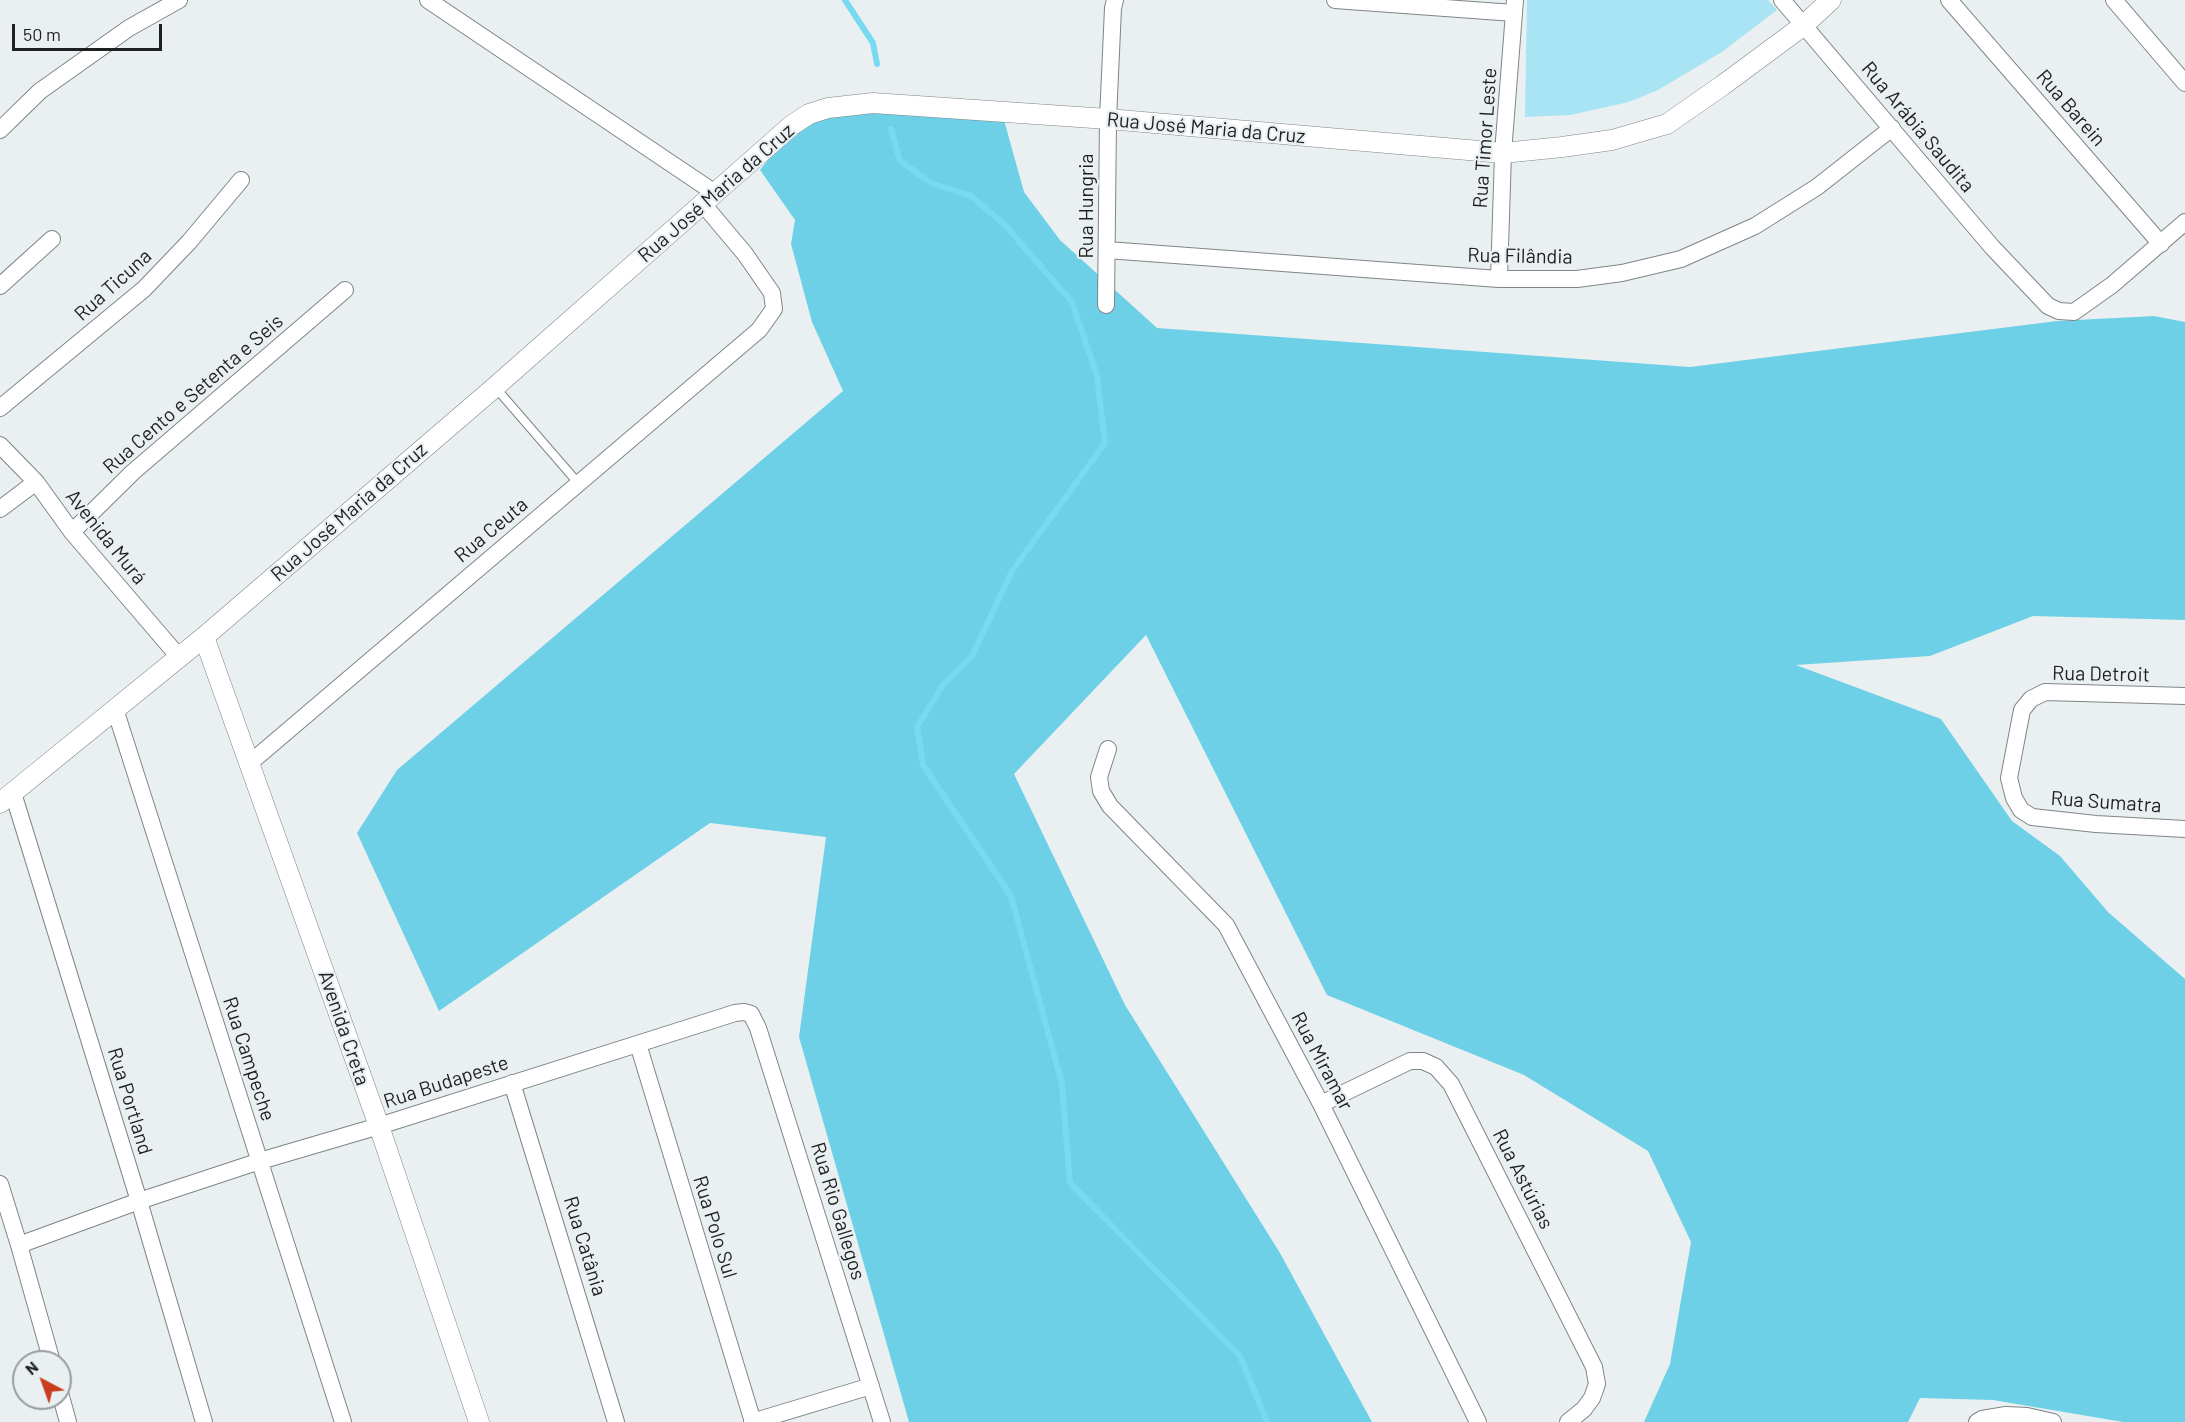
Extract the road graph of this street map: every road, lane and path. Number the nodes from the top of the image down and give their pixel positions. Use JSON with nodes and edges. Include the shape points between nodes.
{"nodes":[{"id":1,"x":179,"y":0,"type":"edge"},
{"id":2,"x":428,"y":0,"type":"edge"},
{"id":3,"x":1116,"y":0,"type":"edge"},
{"id":4,"x":1335,"y":0,"type":"edge"},
{"id":5,"x":1782,"y":0,"type":"edge"},
{"id":6,"x":1831,"y":0,"type":"edge"},
{"id":7,"x":1949,"y":0,"type":"edge"},
{"id":8,"x":2114,"y":0,"type":"edge"},
{"id":9,"x":1515,"y":6,"type":"edge"},
{"id":10,"x":1804,"y":25,"type":"junction"},
{"id":11,"x":2185,"y":83,"type":"edge"},
{"id":12,"x":1107,"y":119,"type":"junction"},
{"id":13,"x":1892,"y":128,"type":"junction"},
{"id":14,"x":0,"y":130,"type":"edge"},
{"id":15,"x":1503,"y":153,"type":"junction"},
{"id":16,"x":241,"y":180,"type":"dead end"},
{"id":17,"x":709,"y":198,"type":"junction"},
{"id":18,"x":2185,"y":222,"type":"edge"},
{"id":19,"x":52,"y":239,"type":"dead end"},
{"id":20,"x":2161,"y":244,"type":"junction"},
{"id":21,"x":1107,"y":250,"type":"junction"},
{"id":22,"x":1499,"y":279,"type":"junction"},
{"id":23,"x":0,"y":286,"type":"edge"},
{"id":24,"x":345,"y":290,"type":"dead end"},
{"id":25,"x":1106,"y":305,"type":"dead end"},
{"id":26,"x":495,"y":387,"type":"junction"},
{"id":27,"x":0,"y":408,"type":"edge"},
{"id":28,"x":0,"y":445,"type":"edge"},
{"id":29,"x":36,"y":482,"type":"junction"},
{"id":30,"x":579,"y":484,"type":"junction"},
{"id":31,"x":0,"y":509,"type":"edge"},
{"id":32,"x":72,"y":532,"type":"junction"},
{"id":33,"x":204,"y":637,"type":"junction"},
{"id":34,"x":179,"y":657,"type":"junction"},
{"id":35,"x":2185,"y":696,"type":"edge"},
{"id":36,"x":115,"y":710,"type":"junction"},
{"id":37,"x":2015,"y":746,"type":"joint"},
{"id":38,"x":1108,"y":749,"type":"dead end"},
{"id":39,"x":251,"y":762,"type":"junction"},
{"id":40,"x":7,"y":798,"type":"edge"},
{"id":41,"x":2185,"y":829,"type":"edge"},
{"id":42,"x":751,"y":1014,"type":"joint"},
{"id":43,"x":638,"y":1044,"type":"junction"},
{"id":44,"x":512,"y":1083,"type":"junction"},
{"id":45,"x":1321,"y":1104,"type":"junction"},
{"id":46,"x":379,"y":1126,"type":"junction"},
{"id":47,"x":260,"y":1161,"type":"junction"},
{"id":48,"x":0,"y":1184,"type":"edge"},
{"id":49,"x":139,"y":1201,"type":"junction"},
{"id":50,"x":20,"y":1245,"type":"junction"},
{"id":51,"x":48,"y":1350,"type":"edge"},
{"id":52,"x":871,"y":1386,"type":"junction"},
{"id":53,"x":204,"y":1422,"type":"edge"},
{"id":54,"x":343,"y":1422,"type":"edge"},
{"id":55,"x":478,"y":1422,"type":"edge"},
{"id":56,"x":616,"y":1422,"type":"edge"},
{"id":57,"x":752,"y":1422,"type":"edge"},
{"id":58,"x":882,"y":1422,"type":"edge"},
{"id":59,"x":1478,"y":1422,"type":"edge"},
{"id":60,"x":1568,"y":1422,"type":"edge"},
{"id":61,"x":1977,"y":1422,"type":"edge"},
{"id":62,"x":2053,"y":1422,"type":"edge"}],
"edges":[{"from":1,"to":14,"type":"street","via":[[129,28],[40,91]]},
{"from":2,"to":17,"type":"street","name":"Rua Ceuta"},
{"from":3,"to":12,"type":"street","name":"Rua Hungria"},
{"from":4,"to":9,"type":"street"},
{"from":5,"to":10,"type":"street","name":"Rua Arábia Saudita"},
{"from":6,"to":10,"type":"street","name":"Rua José Maria da Cruz"},
{"from":7,"to":20,"type":"street","name":"Rua Barein"},
{"from":8,"to":11,"type":"street"},
{"from":9,"to":15,"type":"street","name":"Rua Timor Leste"},
{"from":10,"to":13,"type":"street","name":"Rua Arábia Saudita"},
{"from":10,"to":15,"type":"street","name":"Rua José Maria da Cruz","via":[[1667,124],[1612,140]]},
{"from":12,"to":15,"type":"street","name":"Rua José Maria da Cruz"},
{"from":12,"to":17,"type":"street","name":"Rua José Maria da Cruz","via":[[873,103],[828,108],[792,125]]},
{"from":12,"to":21,"type":"street","name":"Rua Hungria"},
{"from":13,"to":20,"type":"street","name":"Rua Arábia Saudita","via":[[2023,281],[2048,306],[2059,311],[2074,312]]},
{"from":13,"to":22,"type":"street","name":"Rua Filândia","via":[[1809,193],[1755,226],[1681,259],[1577,279]]},
{"from":15,"to":22,"type":"street","name":"Rua Timor Leste"},
{"from":16,"to":27,"type":"street","name":"Rua Ticuna","via":[[144,289]]},
{"from":17,"to":26,"type":"street","name":"Rua José Maria da Cruz"},
{"from":17,"to":30,"type":"street","name":"Rua Ceuta","via":[[772,293],[774,309],[759,330]]},
{"from":18,"to":20,"type":"street"},
{"from":19,"to":23,"type":"street"},
{"from":21,"to":22,"type":"street","name":"Rua Filândia"},
{"from":21,"to":25,"type":"street","name":"Rua Hungria"},
{"from":24,"to":32,"type":"street","name":"Rua Cento e Setenta e Seis","via":[[133,472]]},
{"from":26,"to":30,"type":"lane"},
{"from":26,"to":33,"type":"street","name":"Rua José Maria da Cruz"},
{"from":28,"to":29,"type":"street","name":"Avenida Murá"},
{"from":29,"to":31,"type":"street"},
{"from":29,"to":32,"type":"street","name":"Avenida Murá"},
{"from":30,"to":39,"type":"street","name":"Rua Ceuta"},
{"from":32,"to":34,"type":"street","name":"Avenida Murá"},
{"from":33,"to":34,"type":"street","name":"Rua José Maria da Cruz"},
{"from":33,"to":39,"type":"street","name":"Avenida Creta"},
{"from":34,"to":36,"type":"street","name":"Rua José Maria da Cruz"},
{"from":35,"to":37,"type":"street","name":"Rua Detroit","via":[[2045,692],[2031,699],[2022,710]]},
{"from":36,"to":40,"type":"street","name":"Rua José Maria da Cruz"},
{"from":36,"to":47,"type":"street","name":"Rua Campeche"},
{"from":37,"to":41,"type":"street","name":"Rua Sumatra","via":[[2009,778],[2021,810],[2032,817]]},
{"from":38,"to":45,"type":"street","name":"Rua Miramar","via":[[1099,777],[1101,791],[1110,806],[1226,925]]},
{"from":39,"to":46,"type":"street","name":"Avenida Creta"},
{"from":40,"to":49,"type":"street","name":"Rua Portland"},
{"from":42,"to":43,"type":"street","name":"Rua Budapeste","via":[[735,1012]]},
{"from":42,"to":52,"type":"street","name":"Rua Rio Gallegos"},
{"from":43,"to":44,"type":"street","name":"Rua Budapeste"},
{"from":43,"to":57,"type":"street","name":"Rua Polo Sul"},
{"from":44,"to":46,"type":"street","name":"Rua Budapeste"},
{"from":44,"to":56,"type":"street","name":"Rua Catânia"},
{"from":45,"to":59,"type":"street","name":"Rua Miramar"},
{"from":45,"to":60,"type":"street","name":"Rua Astúrias","via":[[1410,1061],[1436,1067],[1451,1084],[1594,1367],[1597,1384],[1592,1398]]},
{"from":46,"to":47,"type":"street","name":"Rua Budapeste"},
{"from":46,"to":55,"type":"street","name":"Avenida Creta"},
{"from":47,"to":49,"type":"street","name":"Rua Budapeste"},
{"from":47,"to":54,"type":"street","name":"Rua Campeche"},
{"from":48,"to":50,"type":"street"},
{"from":49,"to":50,"type":"street","name":"Rua Budapeste"},
{"from":49,"to":53,"type":"street","name":"Rua Portland"},
{"from":50,"to":51,"type":"street"},
{"from":52,"to":57,"type":"street"},
{"from":52,"to":58,"type":"street","name":"Rua Rio Gallegos"},
{"from":61,"to":62,"type":"street","via":[[2006,1415]]}]}
